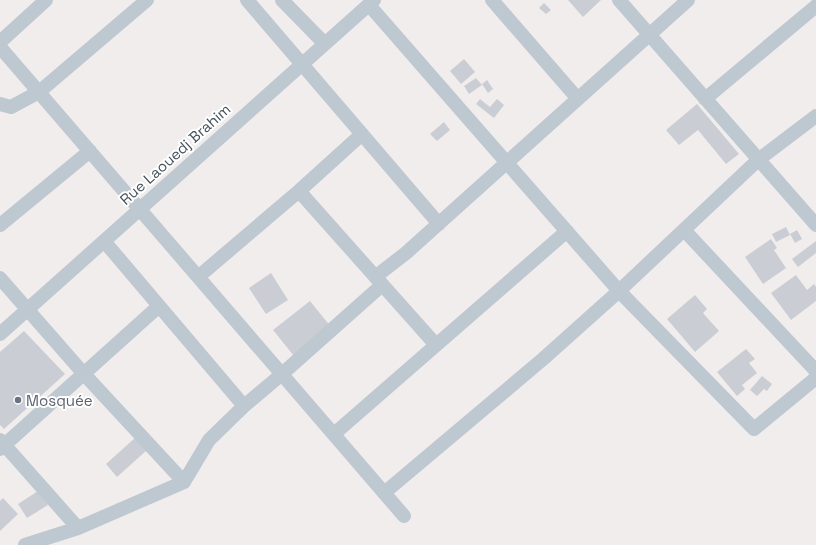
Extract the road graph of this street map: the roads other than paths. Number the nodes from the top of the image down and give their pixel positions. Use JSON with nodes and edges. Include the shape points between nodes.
{"nodes":[{"id":1,"x":46,"y":0,"type":"edge"},
{"id":2,"x":147,"y":0,"type":"edge"},
{"id":3,"x":247,"y":0,"type":"edge"},
{"id":4,"x":282,"y":0,"type":"edge"},
{"id":5,"x":492,"y":0,"type":"edge"},
{"id":6,"x":619,"y":0,"type":"edge"},
{"id":7,"x":688,"y":0,"type":"edge"},
{"id":8,"x":371,"y":2,"type":"edge"},
{"id":9,"x":816,"y":6,"type":"edge"},
{"id":10,"x":649,"y":35,"type":"junction"},
{"id":11,"x":0,"y":42,"type":"edge"},
{"id":12,"x":324,"y":44,"type":"junction"},
{"id":13,"x":0,"y":47,"type":"edge"},
{"id":14,"x":301,"y":64,"type":"junction"},
{"id":15,"x":39,"y":92,"type":"junction"},
{"id":16,"x":578,"y":99,"type":"junction"},
{"id":17,"x":705,"y":99,"type":"junction"},
{"id":18,"x":0,"y":104,"type":"edge"},
{"id":19,"x":816,"y":116,"type":"edge"},
{"id":20,"x":362,"y":134,"type":"junction"},
{"id":21,"x":90,"y":151,"type":"junction"},
{"id":22,"x":758,"y":160,"type":"junction"},
{"id":23,"x":507,"y":163,"type":"junction"},
{"id":24,"x":300,"y":191,"type":"junction"},
{"id":25,"x":140,"y":209,"type":"junction"},
{"id":26,"x":439,"y":224,"type":"junction"},
{"id":27,"x":0,"y":225,"type":"edge"},
{"id":28,"x":816,"y":225,"type":"edge"},
{"id":29,"x":684,"y":230,"type":"junction"},
{"id":30,"x":567,"y":231,"type":"junction"},
{"id":31,"x":104,"y":241,"type":"junction"},
{"id":32,"x":198,"y":276,"type":"junction"},
{"id":33,"x":0,"y":278,"type":"edge"},
{"id":34,"x":379,"y":281,"type":"junction"},
{"id":35,"x":619,"y":291,"type":"junction"},
{"id":36,"x":158,"y":306,"type":"junction"},
{"id":37,"x":28,"y":309,"type":"junction"},
{"id":38,"x":0,"y":334,"type":"edge"},
{"id":39,"x":436,"y":345,"type":"junction"},
{"id":40,"x":816,"y":371,"type":"edge"},
{"id":41,"x":84,"y":374,"type":"junction"},
{"id":42,"x":282,"y":374,"type":"junction"},
{"id":43,"x":816,"y":378,"type":"edge"},
{"id":44,"x":244,"y":406,"type":"junction"},
{"id":45,"x":334,"y":434,"type":"junction"},
{"id":46,"x":2,"y":444,"type":"edge"},
{"id":47,"x":184,"y":482,"type":"junction"},
{"id":48,"x":384,"y":493,"type":"junction"},
{"id":49,"x":404,"y":516,"type":"dead end"},
{"id":50,"x":78,"y":528,"type":"junction"},
{"id":51,"x":25,"y":545,"type":"edge"}],
"edges":[{"from":1,"to":11,"type":"street"},
{"from":2,"to":15,"type":"street"},
{"from":3,"to":14,"type":"street"},
{"from":4,"to":12,"type":"street"},
{"from":5,"to":16,"type":"street"},
{"from":6,"to":10,"type":"street"},
{"from":7,"to":10,"type":"street"},
{"from":8,"to":12,"type":"street","name":"Rue Laouedj Brahim"},
{"from":8,"to":23,"type":"street"},
{"from":9,"to":17,"type":"street"},
{"from":10,"to":16,"type":"street"},
{"from":10,"to":17,"type":"street"},
{"from":12,"to":14,"type":"street","name":"Rue Laouedj Brahim"},
{"from":13,"to":15,"type":"street"},
{"from":14,"to":20,"type":"street"},
{"from":14,"to":25,"type":"street","name":"Rue Laouedj Brahim"},
{"from":15,"to":18,"type":"street","via":[[11,107]]},
{"from":15,"to":21,"type":"street"},
{"from":16,"to":23,"type":"street"},
{"from":17,"to":22,"type":"street"},
{"from":19,"to":22,"type":"street"},
{"from":20,"to":24,"type":"street"},
{"from":20,"to":26,"type":"street"},
{"from":21,"to":25,"type":"street"},
{"from":21,"to":27,"type":"street"},
{"from":22,"to":28,"type":"street"},
{"from":22,"to":29,"type":"street"},
{"from":23,"to":26,"type":"street"},
{"from":23,"to":30,"type":"street"},
{"from":24,"to":32,"type":"street"},
{"from":24,"to":34,"type":"street"},
{"from":25,"to":31,"type":"street","name":"Rue Laouedj Brahim"},
{"from":25,"to":32,"type":"street"},
{"from":26,"to":34,"type":"street"},
{"from":29,"to":35,"type":"street"},
{"from":29,"to":40,"type":"street"},
{"from":30,"to":35,"type":"street"},
{"from":30,"to":39,"type":"street"},
{"from":31,"to":36,"type":"street"},
{"from":31,"to":37,"type":"street","name":"Rue Laouedj Brahim"},
{"from":32,"to":42,"type":"street"},
{"from":33,"to":37,"type":"street"},
{"from":34,"to":39,"type":"street"},
{"from":34,"to":42,"type":"street"},
{"from":35,"to":43,"type":"street","via":[[754,429]]},
{"from":35,"to":48,"type":"street","via":[[543,359]]},
{"from":36,"to":41,"type":"street"},
{"from":36,"to":44,"type":"street"},
{"from":37,"to":38,"type":"street","name":"Rue Laouedj Brahim"},
{"from":37,"to":41,"type":"street"},
{"from":39,"to":45,"type":"street"},
{"from":41,"to":46,"type":"street"},
{"from":41,"to":47,"type":"street"},
{"from":42,"to":44,"type":"street"},
{"from":42,"to":45,"type":"street"},
{"from":44,"to":47,"type":"street","via":[[209,440]]},
{"from":45,"to":48,"type":"street"},
{"from":46,"to":50,"type":"street"},
{"from":47,"to":50,"type":"street"},
{"from":48,"to":49,"type":"street"},
{"from":50,"to":51,"type":"street"}]}
